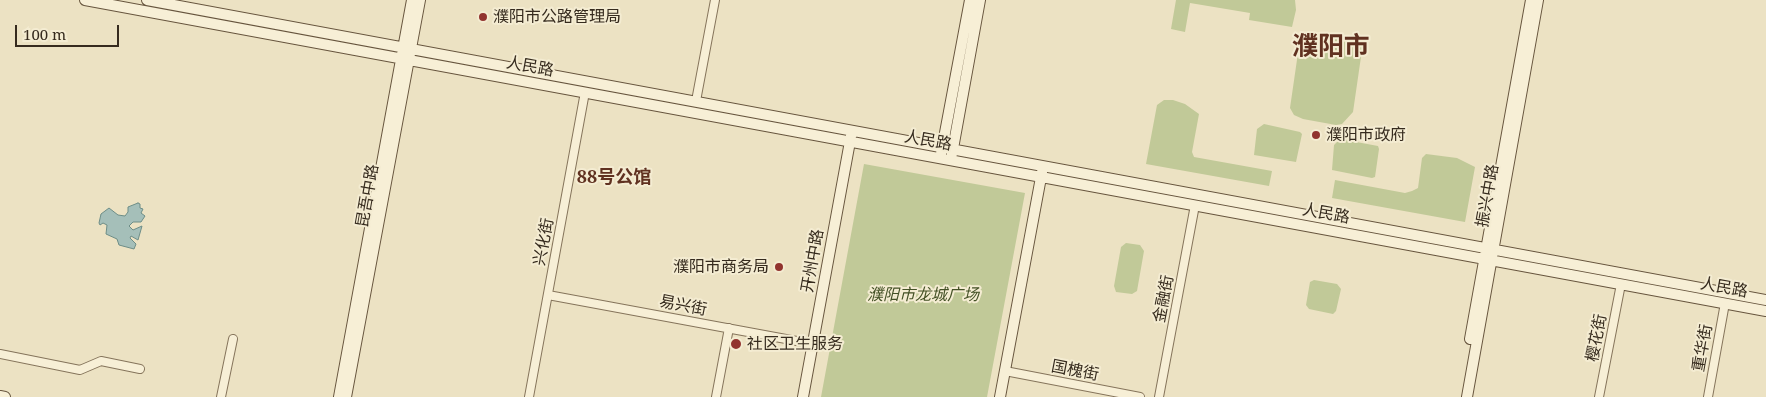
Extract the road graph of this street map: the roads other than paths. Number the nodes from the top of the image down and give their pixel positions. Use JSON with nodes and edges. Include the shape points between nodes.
{"nodes":[{"id":1,"x":85,"y":0,"type":"edge"},
{"id":2,"x":147,"y":0,"type":"edge"},
{"id":3,"x":412,"y":0,"type":"edge"},
{"id":4,"x":420,"y":0,"type":"edge"},
{"id":5,"x":715,"y":0,"type":"edge"},
{"id":6,"x":970,"y":0,"type":"edge"},
{"id":7,"x":980,"y":0,"type":"edge"},
{"id":8,"x":1531,"y":0,"type":"edge"},
{"id":9,"x":1538,"y":0,"type":"edge"},
{"id":10,"x":407,"y":48,"type":"junction"},
{"id":11,"x":405,"y":59,"type":"junction"},
{"id":12,"x":585,"y":92,"type":"junction"},
{"id":13,"x":696,"y":102,"type":"junction"},
{"id":14,"x":852,"y":130,"type":"junction"},
{"id":15,"x":850,"y":142,"type":"junction"},
{"id":16,"x":948,"y":148,"type":"junction"},
{"id":17,"x":946,"y":159,"type":"junction"},
{"id":18,"x":1043,"y":166,"type":"junction"},
{"id":19,"x":1041,"y":177,"type":"junction"},
{"id":20,"x":1195,"y":205,"type":"junction"},
{"id":21,"x":1490,"y":249,"type":"junction"},
{"id":22,"x":1488,"y":260,"type":"junction"},
{"id":23,"x":1621,"y":284,"type":"junction"},
{"id":24,"x":548,"y":294,"type":"junction"},
{"id":25,"x":1766,"y":300,"type":"edge"},
{"id":26,"x":1725,"y":304,"type":"junction"},
{"id":27,"x":1766,"y":311,"type":"edge"},
{"id":28,"x":729,"y":328,"type":"junction"},
{"id":29,"x":233,"y":339,"type":"dead end"},
{"id":30,"x":813,"y":344,"type":"junction"},
{"id":31,"x":0,"y":354,"type":"edge"},
{"id":32,"x":140,"y":369,"type":"dead end"},
{"id":33,"x":1005,"y":371,"type":"junction"},
{"id":34,"x":0,"y":396,"type":"edge"},
{"id":35,"x":5,"y":397,"type":"edge"},
{"id":36,"x":221,"y":397,"type":"edge"},
{"id":37,"x":339,"y":397,"type":"edge"},
{"id":38,"x":346,"y":397,"type":"edge"},
{"id":39,"x":529,"y":397,"type":"edge"},
{"id":40,"x":716,"y":397,"type":"edge"},
{"id":41,"x":803,"y":397,"type":"edge"},
{"id":42,"x":1000,"y":397,"type":"edge"},
{"id":43,"x":1140,"y":397,"type":"edge"},
{"id":44,"x":1159,"y":397,"type":"edge"},
{"id":45,"x":1460,"y":397,"type":"edge"},
{"id":46,"x":1467,"y":397,"type":"edge"},
{"id":47,"x":1599,"y":397,"type":"edge"},
{"id":48,"x":1708,"y":397,"type":"edge"}],
"edges":[{"from":1,"to":11,"type":"street","name":"人民路"},
{"from":2,"to":10,"type":"street","name":"人民路"},
{"from":3,"to":10,"type":"street","name":"昆吾中路"},
{"from":4,"to":10,"type":"street","name":"昆吾中路"},
{"from":5,"to":13,"type":"street"},
{"from":6,"to":16,"type":"street"},
{"from":7,"to":16,"type":"street"},
{"from":8,"to":21,"type":"street","name":"振兴中路"},
{"from":9,"to":21,"type":"street","name":"振兴中路"},
{"from":10,"to":11,"type":"street","name":"昆吾中路"},
{"from":10,"to":13,"type":"street","name":"人民路"},
{"from":11,"to":12,"type":"street","name":"人民路"},
{"from":11,"to":37,"type":"street","name":"昆吾中路"},
{"from":11,"to":38,"type":"street","name":"昆吾中路"},
{"from":12,"to":15,"type":"street","name":"人民路"},
{"from":12,"to":24,"type":"street","name":"兴化街"},
{"from":13,"to":14,"type":"street","name":"人民路"},
{"from":14,"to":15,"type":"street","name":"开州中路"},
{"from":14,"to":16,"type":"street","name":"人民路"},
{"from":15,"to":17,"type":"street","name":"人民路"},
{"from":15,"to":30,"type":"street","name":"开州中路"},
{"from":16,"to":17,"type":"street"},
{"from":16,"to":18,"type":"street","name":"人民路"},
{"from":17,"to":19,"type":"street","name":"人民路"},
{"from":18,"to":19,"type":"street"},
{"from":18,"to":21,"type":"street","name":"人民路"},
{"from":19,"to":20,"type":"street","name":"人民路"},
{"from":19,"to":33,"type":"street"},
{"from":20,"to":22,"type":"street","name":"人民路"},
{"from":20,"to":44,"type":"street","name":"金融街"},
{"from":21,"to":22,"type":"street","name":"振兴中路"},
{"from":21,"to":25,"type":"street","name":"人民路"},
{"from":22,"to":23,"type":"street","name":"人民路"},
{"from":22,"to":45,"type":"street","name":"振兴中路"},
{"from":22,"to":46,"type":"street","name":"振兴中路"},
{"from":23,"to":26,"type":"street","name":"人民路"},
{"from":23,"to":47,"type":"street","name":"樱花街"},
{"from":24,"to":28,"type":"street","name":"易兴街"},
{"from":24,"to":39,"type":"street","name":"兴化街"},
{"from":26,"to":27,"type":"street","name":"人民路"},
{"from":26,"to":48,"type":"street","name":"重华街"},
{"from":28,"to":30,"type":"street","name":"易兴街"},
{"from":28,"to":40,"type":"street"},
{"from":29,"to":36,"type":"street"},
{"from":30,"to":41,"type":"street","name":"开州中路"},
{"from":31,"to":32,"type":"street","via":[[80,370],[101,361]]},
{"from":33,"to":42,"type":"street"},
{"from":33,"to":43,"type":"street","name":"国槐街"},
{"from":34,"to":35,"type":"street"}]}
